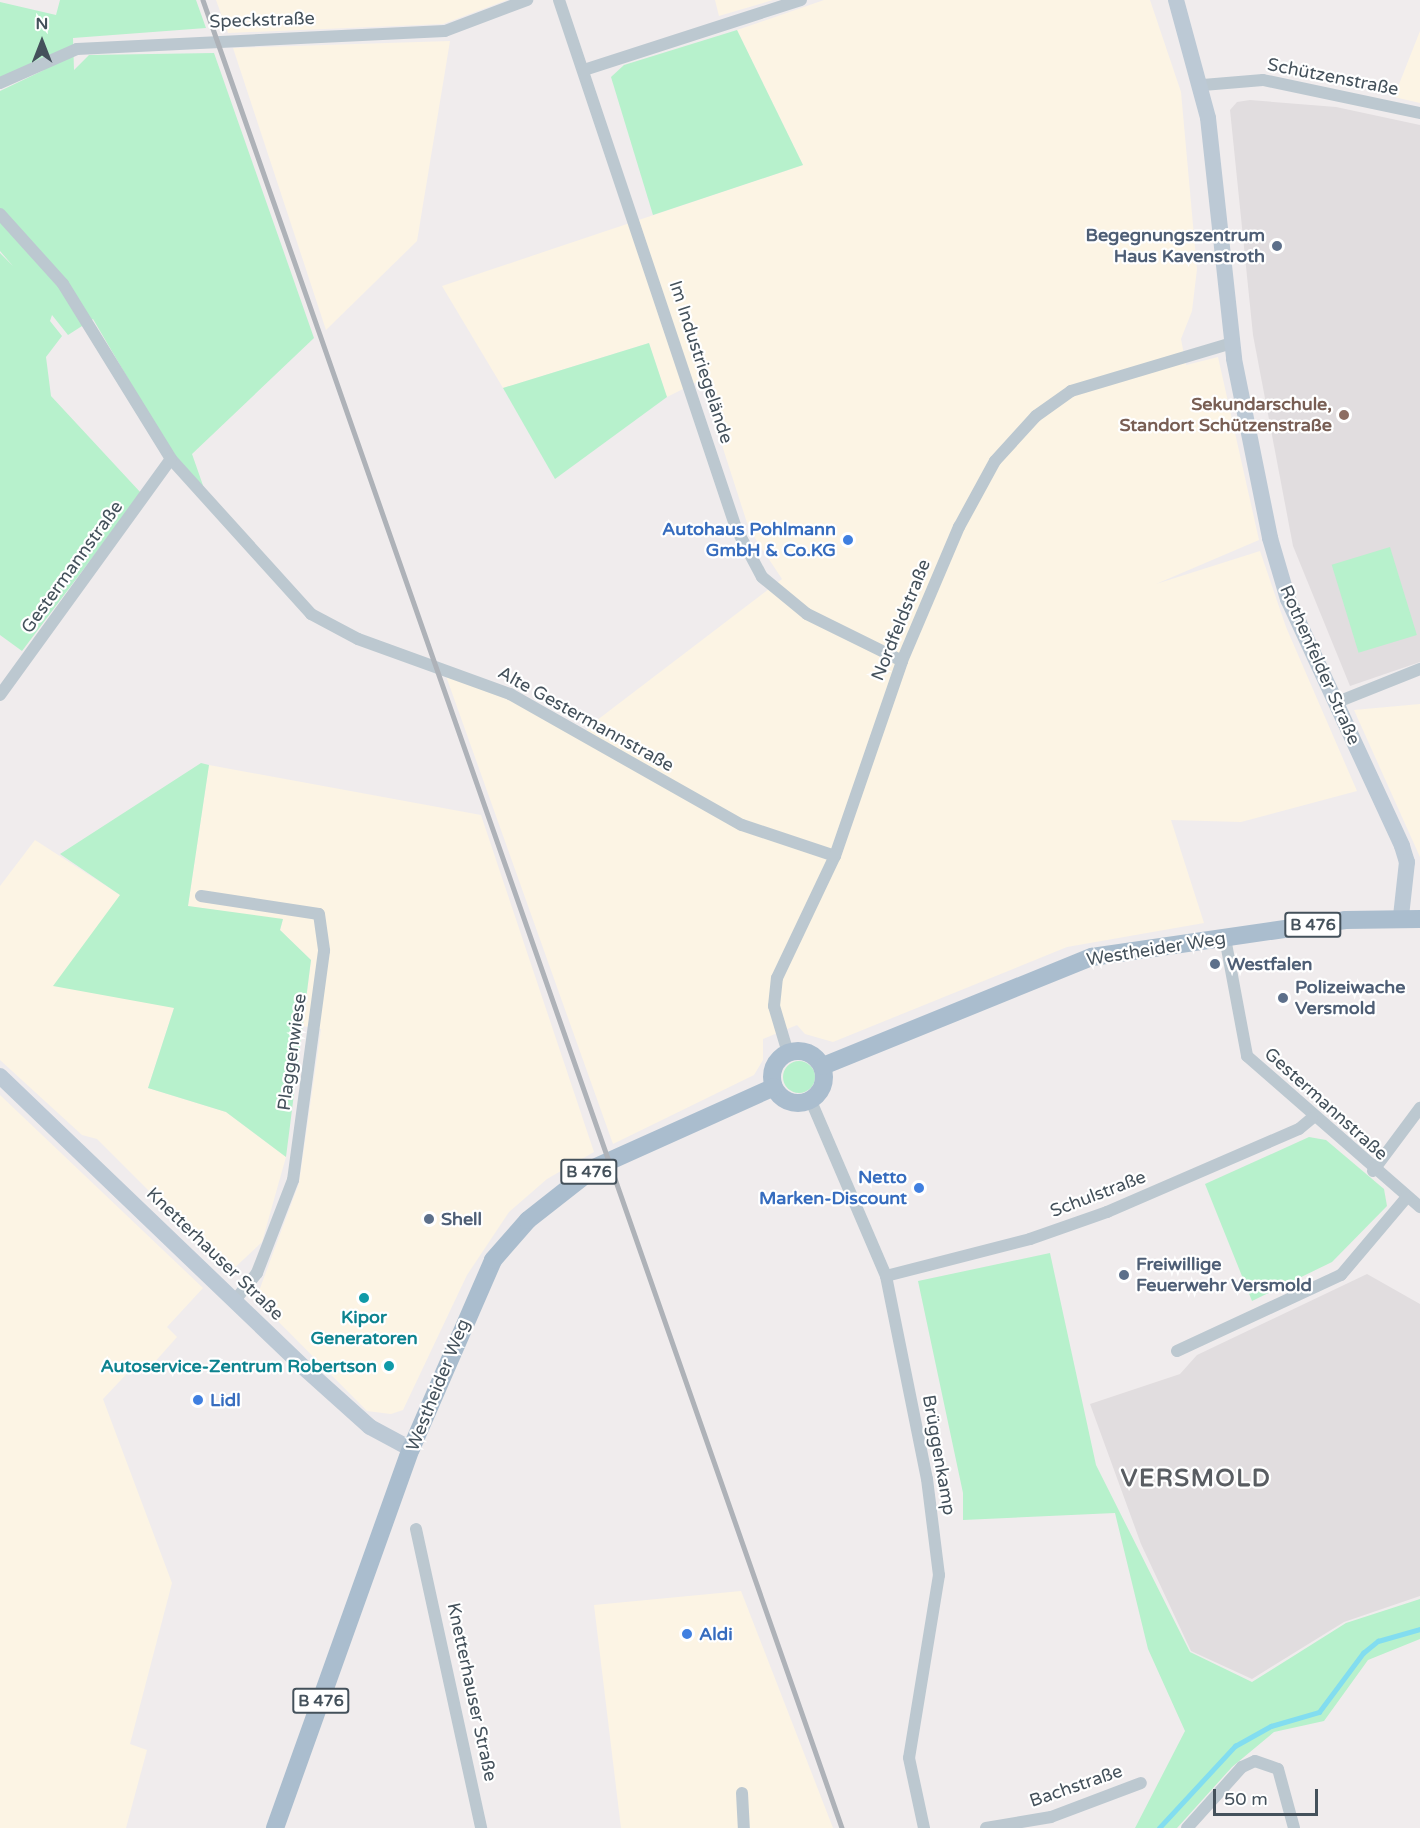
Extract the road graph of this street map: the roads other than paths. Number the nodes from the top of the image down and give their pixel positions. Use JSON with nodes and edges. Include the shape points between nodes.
{"nodes":[{"id":1,"x":527,"y":0,"type":"edge"},
{"id":2,"x":559,"y":0,"type":"edge"},
{"id":3,"x":801,"y":0,"type":"edge"},
{"id":4,"x":1176,"y":0,"type":"edge"},
{"id":5,"x":584,"y":70,"type":"junction"},
{"id":6,"x":0,"y":83,"type":"edge"},
{"id":7,"x":1203,"y":85,"type":"junction"},
{"id":8,"x":1420,"y":112,"type":"edge"},
{"id":9,"x":0,"y":214,"type":"edge"},
{"id":10,"x":1232,"y":343,"type":"junction"},
{"id":11,"x":171,"y":459,"type":"junction"},
{"id":12,"x":902,"y":661,"type":"junction"},
{"id":13,"x":1420,"y":669,"type":"edge"},
{"id":14,"x":0,"y":695,"type":"edge"},
{"id":15,"x":1335,"y":703,"type":"junction"},
{"id":16,"x":835,"y":856,"type":"junction"},
{"id":17,"x":201,"y":896,"type":"dead end"},
{"id":18,"x":1401,"y":916,"type":"junction"},
{"id":19,"x":1420,"y":919,"type":"edge"},
{"id":20,"x":1225,"y":938,"type":"junction"},
{"id":21,"x":788,"y":1053,"type":"junction"},
{"id":22,"x":823,"y":1066,"type":"junction"},
{"id":23,"x":0,"y":1076,"type":"edge"},
{"id":24,"x":774,"y":1087,"type":"junction"},
{"id":25,"x":811,"y":1101,"type":"junction"},
{"id":26,"x":1420,"y":1108,"type":"edge"},
{"id":27,"x":1312,"y":1118,"type":"junction"},
{"id":28,"x":1374,"y":1171,"type":"junction"},
{"id":29,"x":1406,"y":1198,"type":"junction"},
{"id":30,"x":1420,"y":1207,"type":"edge"},
{"id":31,"x":886,"y":1276,"type":"junction"},
{"id":32,"x":235,"y":1300,"type":"junction"},
{"id":33,"x":1177,"y":1351,"type":"dead end"},
{"id":34,"x":411,"y":1449,"type":"junction"},
{"id":35,"x":416,"y":1529,"type":"dead end"},
{"id":36,"x":1141,"y":1783,"type":"dead end"},
{"id":37,"x":742,"y":1793,"type":"dead end"},
{"id":38,"x":275,"y":1828,"type":"edge"},
{"id":39,"x":482,"y":1828,"type":"edge"},
{"id":40,"x":744,"y":1828,"type":"edge"},
{"id":41,"x":924,"y":1828,"type":"edge"},
{"id":42,"x":986,"y":1828,"type":"edge"},
{"id":43,"x":1187,"y":1828,"type":"edge"},
{"id":44,"x":1294,"y":1828,"type":"edge"}],
"edges":[{"from":1,"to":6,"type":"street","name":"Speckstraße","via":[[445,31],[77,49]]},
{"from":2,"to":5,"type":"street","name":"Im Industriegelände"},
{"from":3,"to":5,"type":"street"},
{"from":4,"to":7,"type":"main road","name":"Rothenfelder Straße"},
{"from":5,"to":12,"type":"street","name":"Im Industriegelände","via":[[736,528],[762,577],[807,614]]},
{"from":7,"to":8,"type":"street","name":"Schützenstraße","via":[[1263,80]]},
{"from":7,"to":10,"type":"main road","name":"Rothenfelder Straße"},
{"from":9,"to":11,"type":"street","via":[[63,284]]},
{"from":10,"to":12,"type":"street","name":"Nordfeldstraße","via":[[1110,376],[1071,392],[1036,416],[995,461],[964,517]]},
{"from":10,"to":15,"type":"main road","name":"Rothenfelder Straße","via":[[1269,538],[1288,599]]},
{"from":11,"to":14,"type":"street","name":"Gestermannstraße"},
{"from":11,"to":16,"type":"street","name":"Alte Gestermannstraße","via":[[311,614],[335,628],[510,694],[713,811]]},
{"from":12,"to":16,"type":"street","name":"Nordfeldstraße"},
{"from":13,"to":15,"type":"street"},
{"from":15,"to":18,"type":"main road","name":"Rothenfelder Straße","via":[[1407,862]]},
{"from":16,"to":21,"type":"street","name":"Nordfeldstraße","via":[[777,978],[774,1006]]},
{"from":17,"to":32,"type":"street","name":"Plaggenwiese","via":[[319,914],[324,951],[293,1180],[257,1273]]},
{"from":18,"to":19,"type":"main road","number":"B 476"},
{"from":18,"to":20,"type":"main road","name":"Westheider Weg","number":"B 476"},
{"from":20,"to":22,"type":"main road","name":"Westheider Weg","number":"B 476","via":[[1136,949],[1052,969]]},
{"from":20,"to":27,"type":"street","name":"Gestermannstraße","via":[[1247,1056]]},
{"from":21,"to":22,"type":"main road","via":[[808,1052]]},
{"from":21,"to":24,"type":"main road","via":[[776,1063]]},
{"from":22,"to":25,"type":"main road","via":[[825,1082]]},
{"from":23,"to":32,"type":"main road","name":"Knetterhauser Straße"},
{"from":24,"to":25,"type":"main road","via":[[793,1103]]},
{"from":24,"to":34,"type":"main road","name":"Westheider Weg","number":"B 476","via":[[603,1163],[513,1235],[482,1281]]},
{"from":25,"to":31,"type":"street","name":"Brüggenkamp"},
{"from":26,"to":28,"type":"street"},
{"from":27,"to":28,"type":"street","name":"Gestermannstraße"},
{"from":27,"to":31,"type":"street","name":"Schulstraße","via":[[1299,1129],[1107,1212],[1030,1239]]},
{"from":28,"to":29,"type":"street","name":"Gestermannstraße"},
{"from":29,"to":30,"type":"street","name":"Gestermannstraße"},
{"from":29,"to":33,"type":"street","via":[[1341,1275]]},
{"from":31,"to":41,"type":"street","name":"Brüggenkamp","via":[[927,1479],[939,1575],[909,1758]]},
{"from":32,"to":34,"type":"main road","name":"Knetterhauser Straße","via":[[370,1427]]},
{"from":34,"to":38,"type":"main road","name":"Westheider Weg","number":"B 476"},
{"from":35,"to":39,"type":"street","name":"Knetterhauser Straße"},
{"from":36,"to":42,"type":"street","name":"Bachstraße","via":[[1051,1817]]},
{"from":37,"to":40,"type":"street"},
{"from":43,"to":44,"type":"street","via":[[1242,1767],[1255,1761],[1278,1769]]}]}
